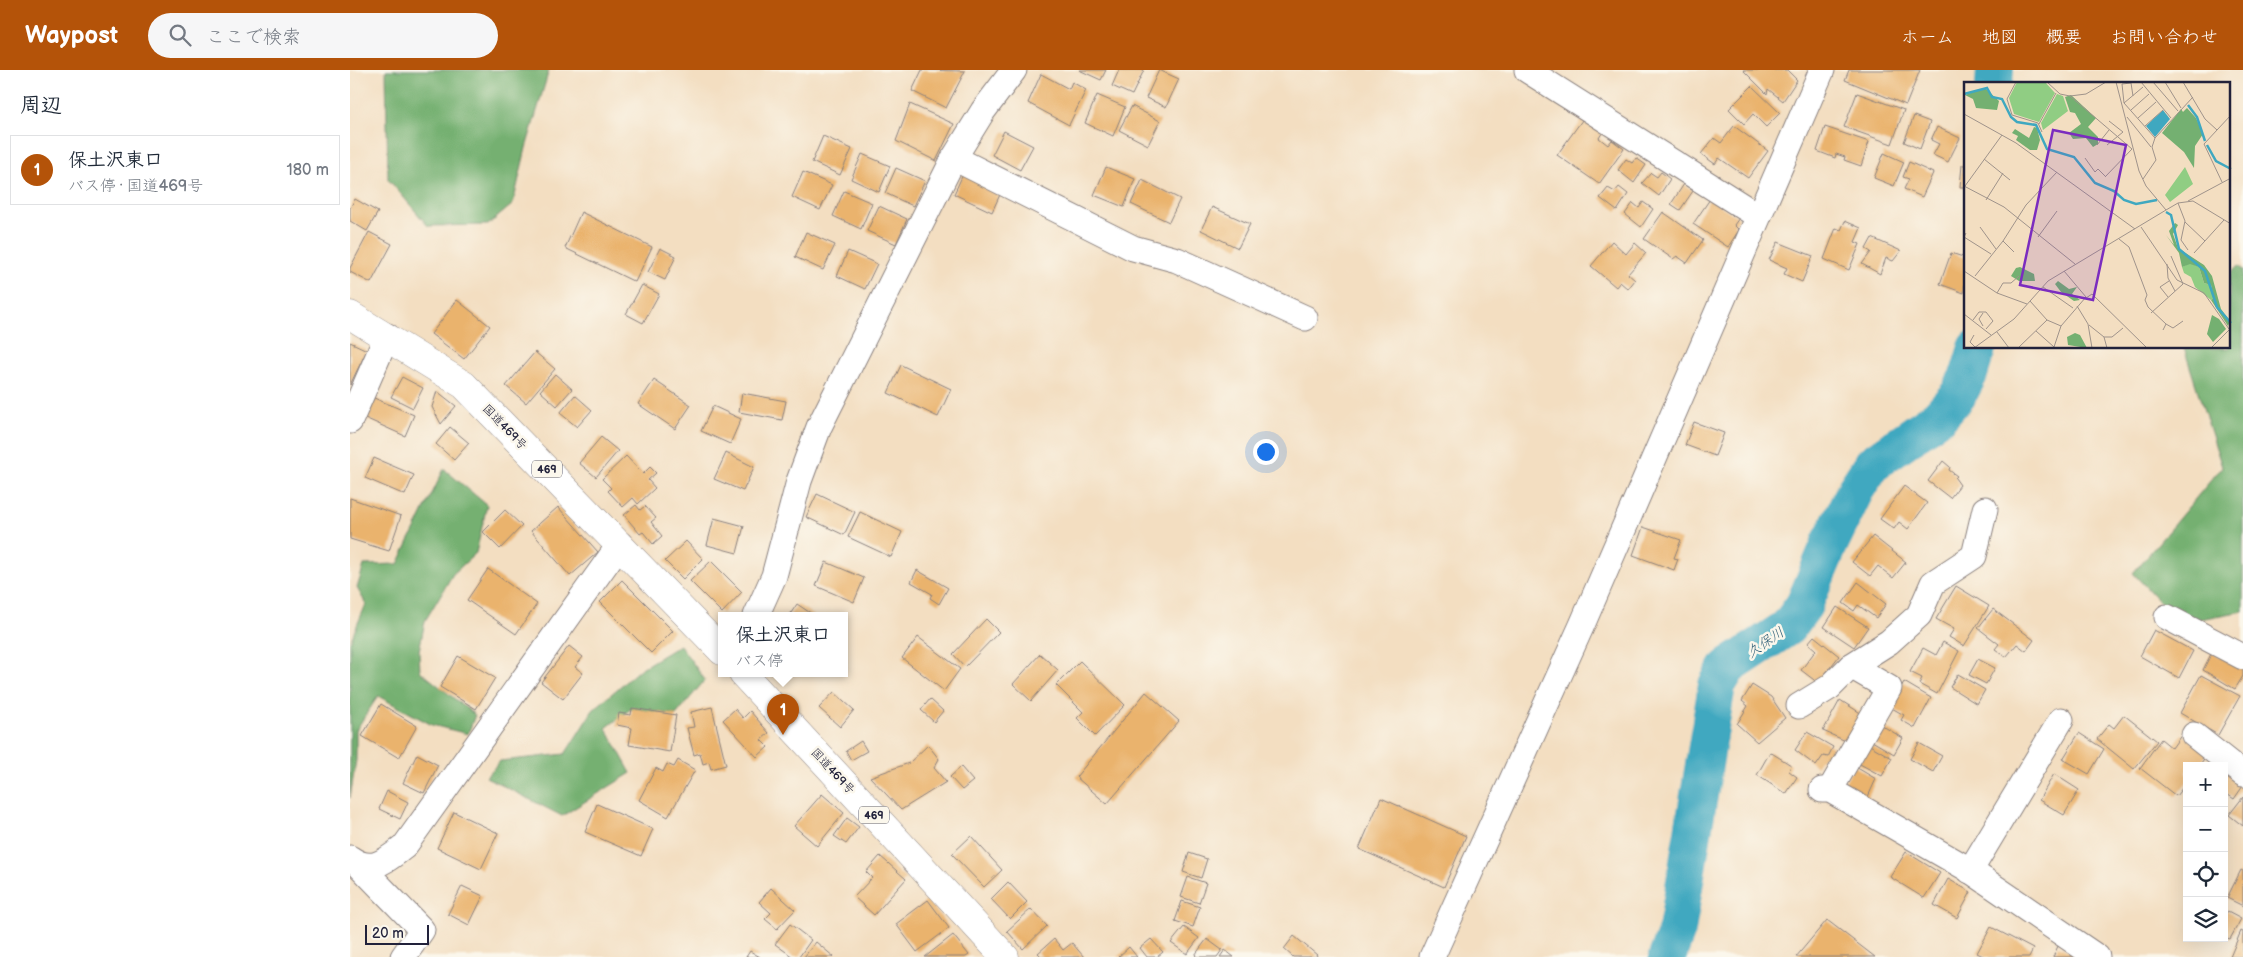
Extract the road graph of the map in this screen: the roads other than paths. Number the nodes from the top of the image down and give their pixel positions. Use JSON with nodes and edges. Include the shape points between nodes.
{"nodes":[{"id":1,"x":1014,"y":70,"type":"edge"},
{"id":2,"x":1528,"y":70,"type":"edge"},
{"id":3,"x":1822,"y":70,"type":"edge"},
{"id":4,"x":954,"y":158,"type":"junction"},
{"id":5,"x":1758,"y":216,"type":"junction"},
{"id":6,"x":350,"y":315,"type":"edge"},
{"id":7,"x":1305,"y":318,"type":"dead end"},
{"id":8,"x":387,"y":336,"type":"junction"},
{"id":9,"x":350,"y":421,"type":"edge"},
{"id":10,"x":1985,"y":509,"type":"dead end"},
{"id":11,"x":620,"y":544,"type":"junction"},
{"id":12,"x":758,"y":612,"type":"edge"},
{"id":13,"x":2166,"y":618,"type":"dead end"},
{"id":14,"x":718,"y":647,"type":"edge"},
{"id":15,"x":2243,"y":657,"type":"edge"},
{"id":16,"x":1851,"y":666,"type":"junction"},
{"id":17,"x":746,"y":677,"type":"edge"},
{"id":18,"x":1799,"y":706,"type":"dead end"},
{"id":19,"x":2060,"y":720,"type":"dead end"},
{"id":20,"x":2194,"y":734,"type":"dead end"},
{"id":21,"x":2243,"y":774,"type":"edge"},
{"id":22,"x":355,"y":861,"type":"edge"},
{"id":23,"x":1970,"y":871,"type":"junction"},
{"id":24,"x":403,"y":957,"type":"edge"},
{"id":25,"x":1005,"y":957,"type":"edge"},
{"id":26,"x":1432,"y":957,"type":"edge"},
{"id":27,"x":2097,"y":957,"type":"edge"}],
"edges":[{"from":1,"to":4,"type":"street"},
{"from":2,"to":5,"type":"street"},
{"from":3,"to":5,"type":"street"},
{"from":4,"to":7,"type":"street","via":[[1133,248],[1177,260]]},
{"from":4,"to":12,"type":"street","via":[[819,426],[799,481],[774,576]]},
{"from":5,"to":26,"type":"street","via":[[1582,625]]},
{"from":6,"to":8,"type":"highway","name":"国道469号","number":"469"},
{"from":8,"to":9,"type":"street"},
{"from":8,"to":11,"type":"highway","name":"国道469号","number":"469","via":[[464,385]]},
{"from":10,"to":16,"type":"street","via":[[1974,556],[1934,583],[1919,616],[1889,642]]},
{"from":11,"to":14,"type":"highway","name":"国道469号","number":"469"},
{"from":11,"to":22,"type":"street","via":[[404,847],[374,866]]},
{"from":13,"to":15,"type":"street"},
{"from":16,"to":18,"type":"street","via":[[1830,687]]},
{"from":16,"to":23,"type":"street","via":[[1889,688],[1826,790]]},
{"from":17,"to":25,"type":"highway","name":"国道469号","number":"469"},
{"from":19,"to":23,"type":"street"},
{"from":20,"to":21,"type":"street"},
{"from":22,"to":24,"type":"street","via":[[422,930]]},
{"from":23,"to":27,"type":"street"}]}
